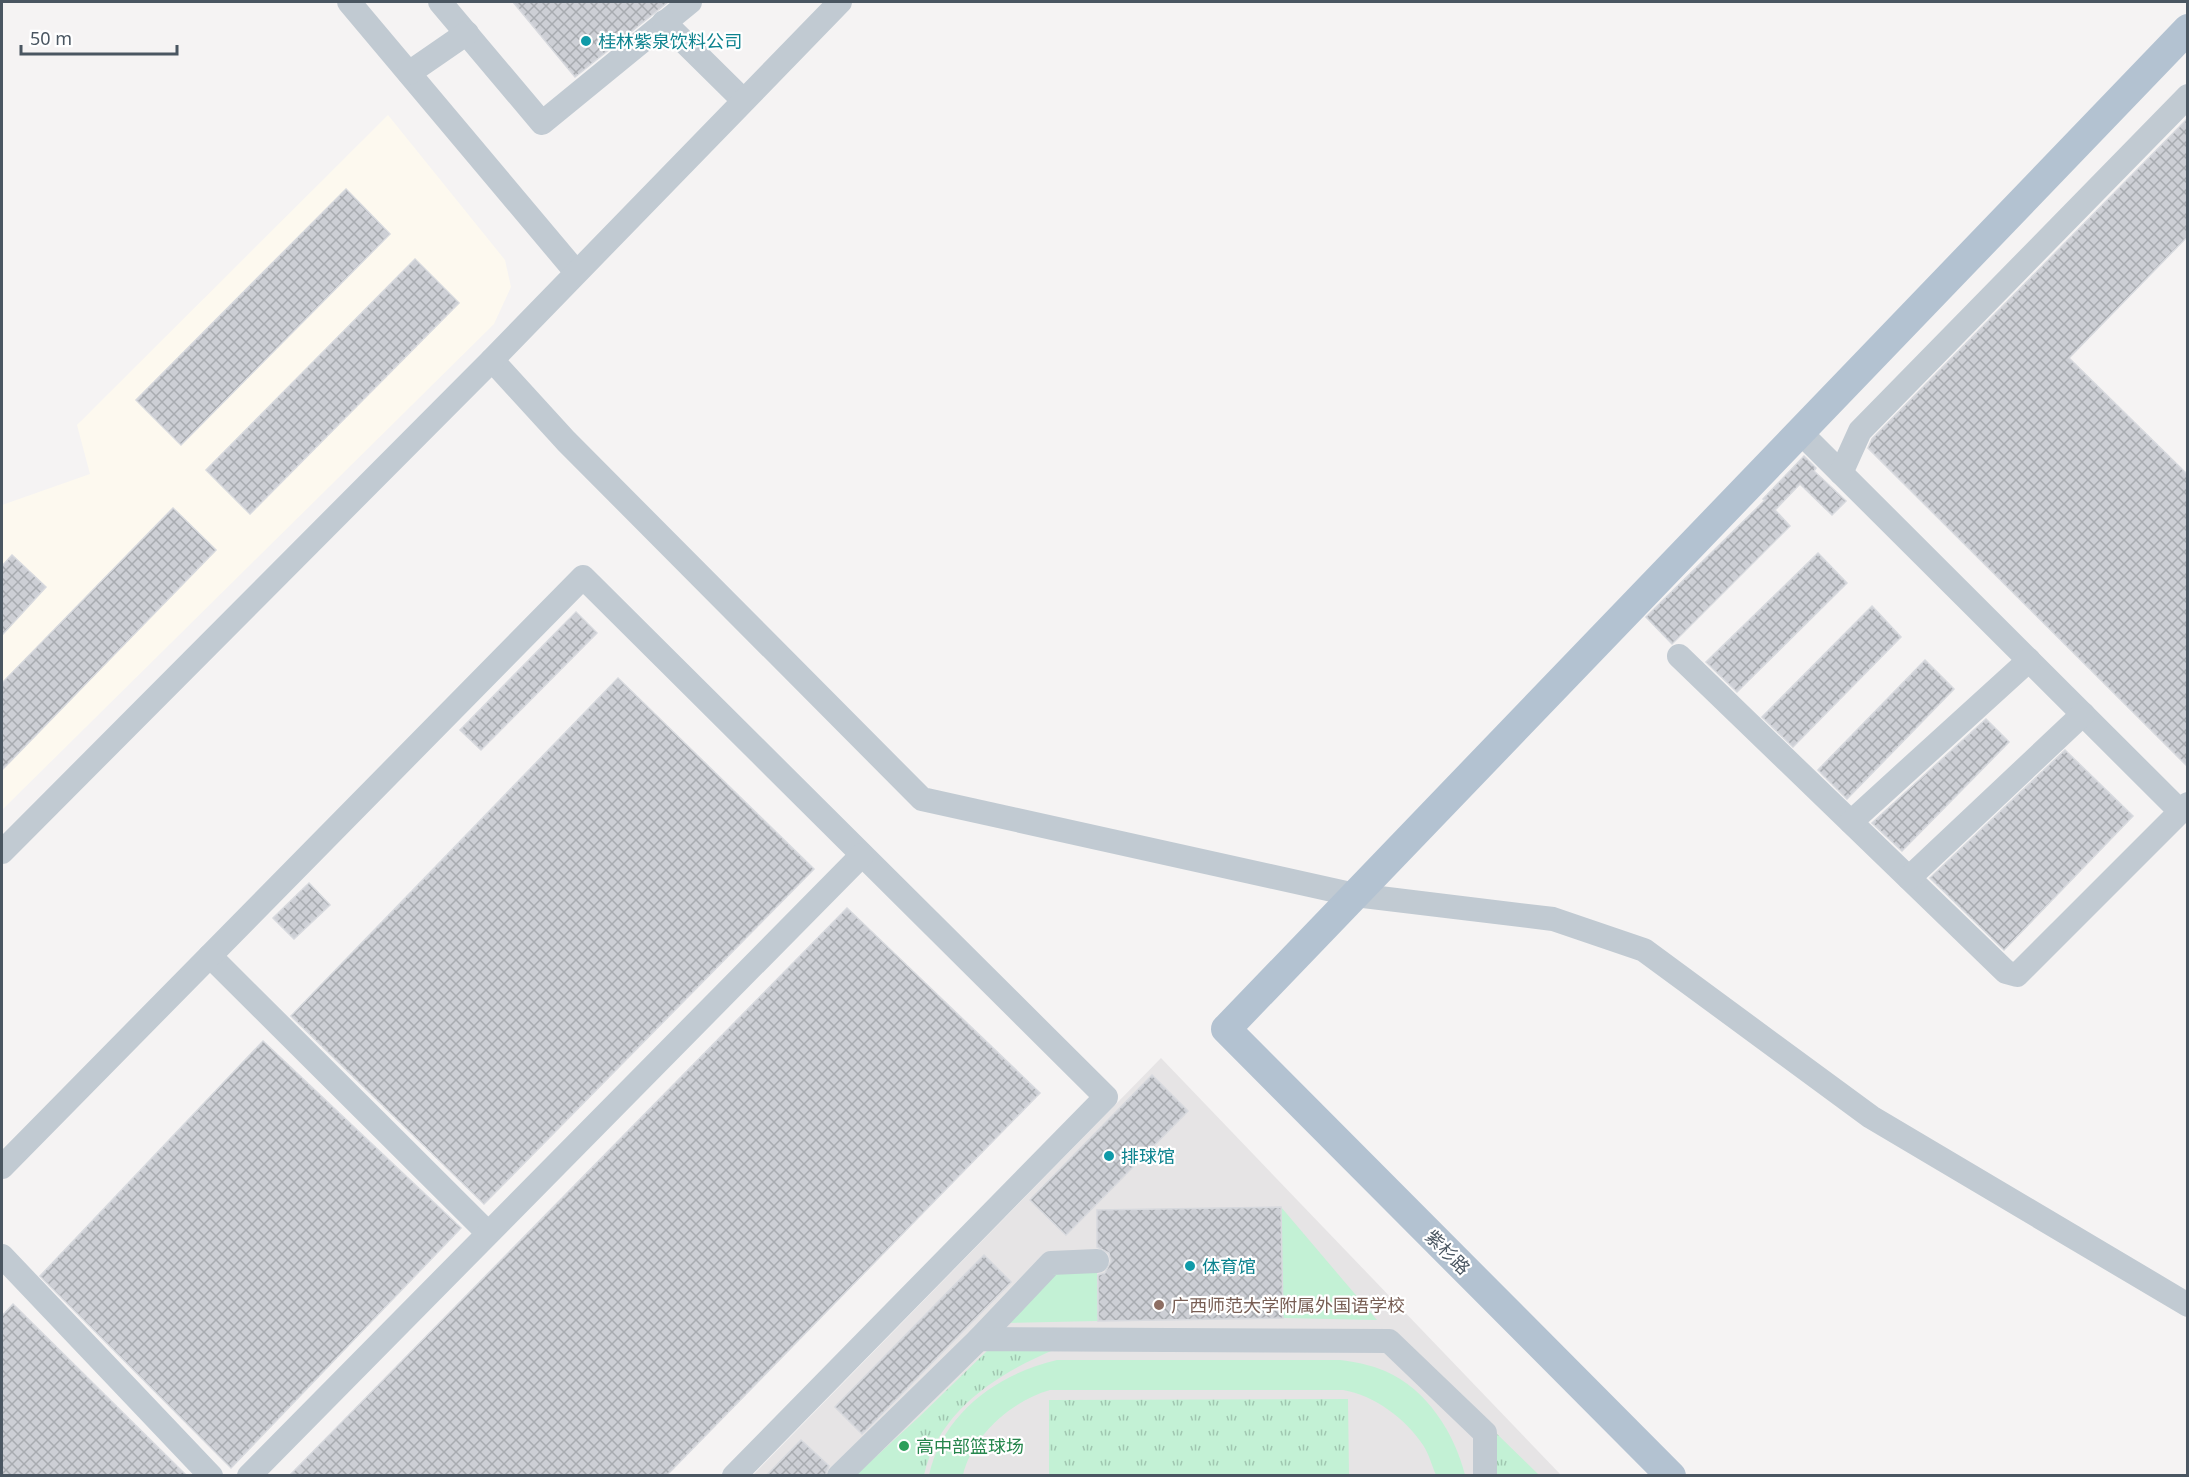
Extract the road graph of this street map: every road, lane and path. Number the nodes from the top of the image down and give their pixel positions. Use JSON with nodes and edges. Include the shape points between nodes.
{"nodes":[{"id":1,"x":349,"y":2,"type":"edge"},
{"id":2,"x":440,"y":2,"type":"edge"},
{"id":3,"x":690,"y":2,"type":"edge"},
{"id":4,"x":840,"y":2,"type":"edge"},
{"id":5,"x":664,"y":22,"type":"junction"},
{"id":6,"x":2187,"y":29,"type":"edge"},
{"id":7,"x":467,"y":33,"type":"junction"},
{"id":8,"x":409,"y":73,"type":"junction"},
{"id":9,"x":2187,"y":96,"type":"edge"},
{"id":10,"x":743,"y":100,"type":"junction"},
{"id":11,"x":576,"y":272,"type":"junction"},
{"id":12,"x":492,"y":360,"type":"junction"},
{"id":13,"x":1800,"y":432,"type":"junction"},
{"id":14,"x":1841,"y":473,"type":"junction"},
{"id":15,"x":1679,"y":656,"type":"dead end"},
{"id":16,"x":2029,"y":660,"type":"junction"},
{"id":17,"x":2083,"y":714,"type":"junction"},
{"id":18,"x":2184,"y":807,"type":"edge"},
{"id":19,"x":1851,"y":822,"type":"junction"},
{"id":20,"x":2,"y":852,"type":"edge"},
{"id":21,"x":862,"y":855,"type":"junction"},
{"id":22,"x":1909,"y":878,"type":"junction"},
{"id":23,"x":1355,"y":895,"type":"junction"},
{"id":24,"x":210,"y":956,"type":"junction"},
{"id":25,"x":2,"y":1167,"type":"edge"},
{"id":26,"x":488,"y":1233,"type":"junction"},
{"id":27,"x":2,"y":1256,"type":"edge"},
{"id":28,"x":1097,"y":1262,"type":"dead end"},
{"id":29,"x":2187,"y":1305,"type":"edge"},
{"id":30,"x":979,"y":1339,"type":"junction"},
{"id":31,"x":211,"y":1476,"type":"edge"},
{"id":32,"x":249,"y":1476,"type":"edge"},
{"id":33,"x":734,"y":1476,"type":"edge"},
{"id":34,"x":839,"y":1476,"type":"edge"},
{"id":35,"x":1485,"y":1476,"type":"edge"},
{"id":36,"x":1671,"y":1476,"type":"edge"}],
"edges":[{"from":1,"to":8,"type":"street"},
{"from":2,"to":7,"type":"street"},
{"from":3,"to":5,"type":"street"},
{"from":4,"to":10,"type":"street"},
{"from":5,"to":7,"type":"street","via":[[542,123]]},
{"from":5,"to":10,"type":"street"},
{"from":6,"to":13,"type":"main road"},
{"from":7,"to":8,"type":"street"},
{"from":8,"to":11,"type":"street"},
{"from":9,"to":14,"type":"street","via":[[1860,431]]},
{"from":10,"to":11,"type":"street"},
{"from":11,"to":12,"type":"street"},
{"from":12,"to":20,"type":"street"},
{"from":12,"to":23,"type":"street","via":[[566,441],[922,799]]},
{"from":13,"to":14,"type":"street"},
{"from":13,"to":23,"type":"main road"},
{"from":14,"to":16,"type":"street"},
{"from":15,"to":19,"type":"street"},
{"from":16,"to":17,"type":"street"},
{"from":16,"to":19,"type":"street"},
{"from":17,"to":18,"type":"street"},
{"from":17,"to":22,"type":"street"},
{"from":18,"to":22,"type":"street","via":[[2017,975],[2006,972]]},
{"from":19,"to":22,"type":"street"},
{"from":21,"to":24,"type":"street","via":[[583,578]]},
{"from":21,"to":26,"type":"street"},
{"from":21,"to":33,"type":"street","via":[[1106,1097]]},
{"from":23,"to":29,"type":"street","via":[[1553,919],[1644,950],[1871,1117]]},
{"from":23,"to":36,"type":"main road","name":"紫杉路","via":[[1226,1029]]},
{"from":24,"to":25,"type":"street"},
{"from":24,"to":26,"type":"street"},
{"from":26,"to":32,"type":"street"},
{"from":27,"to":31,"type":"street"},
{"from":28,"to":30,"type":"street","via":[[1051,1263]]},
{"from":30,"to":34,"type":"street"},
{"from":30,"to":35,"type":"street","via":[[1389,1341],[1485,1433]]}]}
